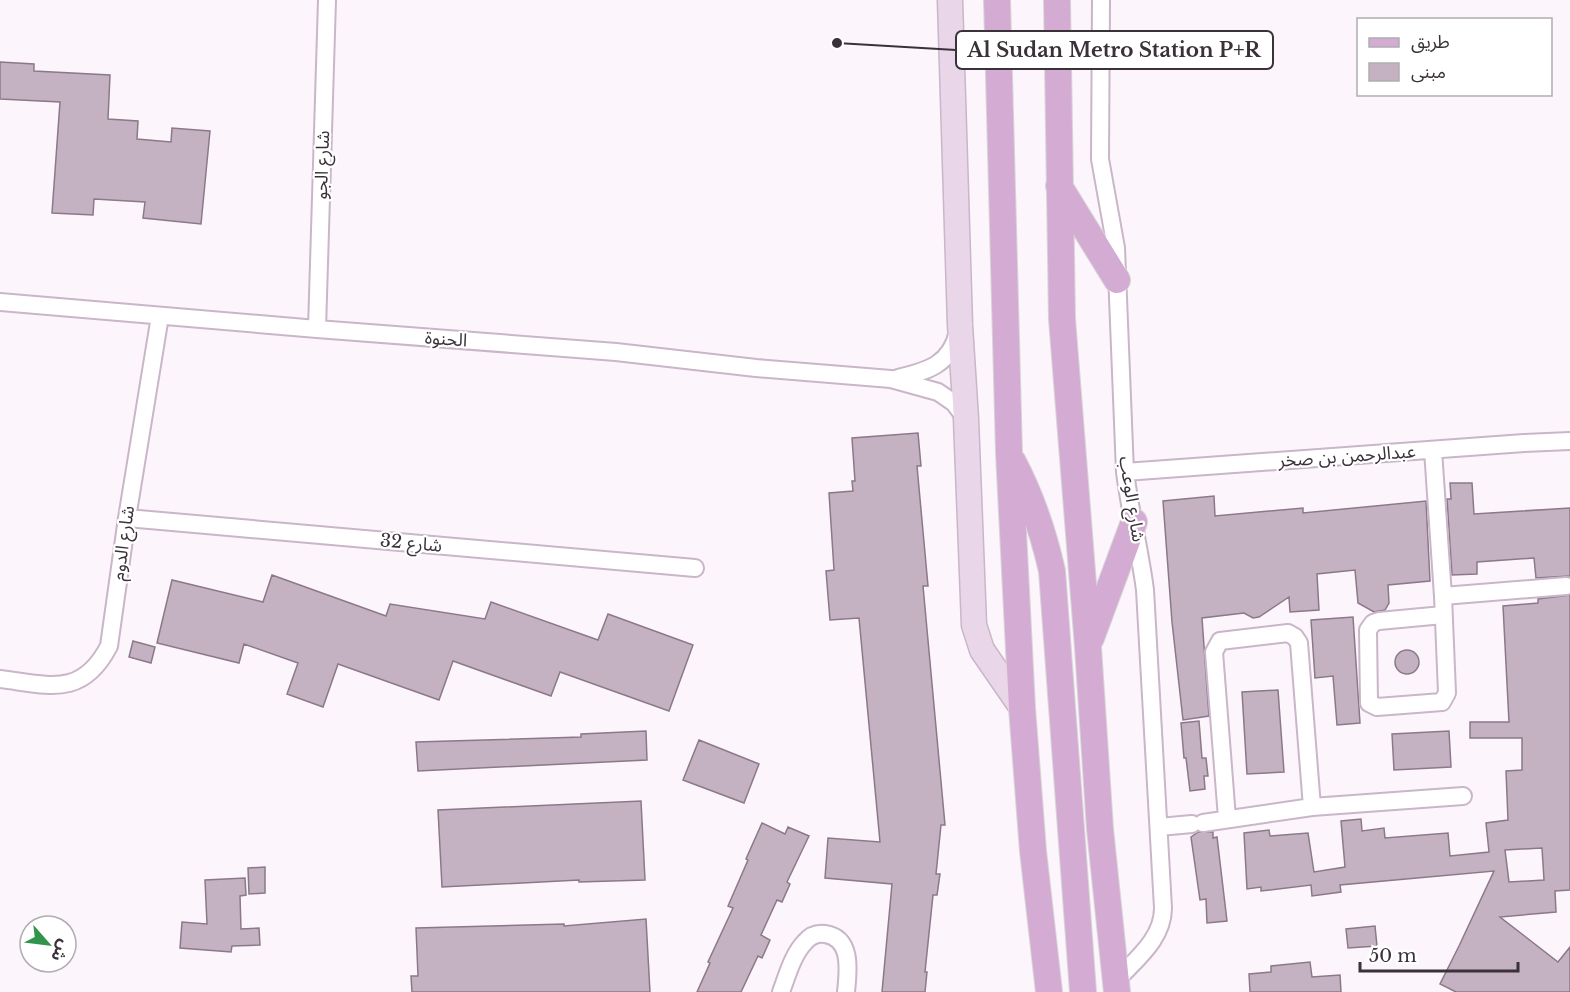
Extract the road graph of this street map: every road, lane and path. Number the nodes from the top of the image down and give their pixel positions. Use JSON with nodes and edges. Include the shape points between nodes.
{"nodes":[{"id":1,"x":327,"y":0,"type":"edge"},
{"id":2,"x":950,"y":0,"type":"edge"},
{"id":3,"x":997,"y":0,"type":"edge"},
{"id":4,"x":1057,"y":0,"type":"edge"},
{"id":5,"x":1101,"y":0,"type":"edge"},
{"id":6,"x":1058,"y":185,"type":"junction"},
{"id":7,"x":1117,"y":280,"type":"junction"},
{"id":8,"x":0,"y":302,"type":"edge"},
{"id":9,"x":160,"y":316,"type":"junction"},
{"id":10,"x":960,"y":325,"type":"junction"},
{"id":11,"x":316,"y":329,"type":"junction"},
{"id":12,"x":891,"y":379,"type":"junction"},
{"id":13,"x":966,"y":418,"type":"junction"},
{"id":14,"x":1570,"y":441,"type":"edge"},
{"id":15,"x":1433,"y":450,"type":"junction"},
{"id":16,"x":1009,"y":453,"type":"junction"},
{"id":17,"x":1125,"y":472,"type":"junction"},
{"id":18,"x":127,"y":518,"type":"junction"},
{"id":19,"x":1134,"y":522,"type":"junction"},
{"id":20,"x":695,"y":568,"type":"dead end"},
{"id":21,"x":1566,"y":586,"type":"dead end"},
{"id":22,"x":1443,"y":596,"type":"junction"},
{"id":23,"x":1443,"y":615,"type":"junction"},
{"id":24,"x":1088,"y":646,"type":"junction"},
{"id":25,"x":0,"y":679,"type":"edge"},
{"id":26,"x":1022,"y":708,"type":"junction"},
{"id":27,"x":1463,"y":796,"type":"dead end"},
{"id":28,"x":1312,"y":807,"type":"junction"},
{"id":29,"x":1227,"y":818,"type":"junction"},
{"id":30,"x":1159,"y":826,"type":"junction"},
{"id":31,"x":1117,"y":986,"type":"edge"},
{"id":32,"x":781,"y":992,"type":"edge"},
{"id":33,"x":846,"y":992,"type":"edge"},
{"id":34,"x":1050,"y":992,"type":"edge"},
{"id":35,"x":1083,"y":992,"type":"edge"}],
"edges":[{"from":1,"to":11,"type":"street","name":"شارع الجو"},
{"from":2,"to":10,"type":"street"},
{"from":3,"to":16,"type":"main road"},
{"from":4,"to":6,"type":"main road","name":"شارع الوعب"},
{"from":5,"to":7,"type":"street","name":"شارع الوعب","via":[[1100,159],[1116,248]]},
{"from":6,"to":7,"type":"main road"},
{"from":6,"to":24,"type":"main road","name":"شارع الوعب","via":[[1062,318]]},
{"from":7,"to":17,"type":"street","name":"شارع الوعب"},
{"from":8,"to":9,"type":"street","name":"الحنوة"},
{"from":9,"to":11,"type":"street","name":"الحنوة"},
{"from":9,"to":18,"type":"street","name":"شارع الدوم"},
{"from":10,"to":12,"type":"street","name":"الحنوة","via":[[957,339],[938,364]]},
{"from":10,"to":13,"type":"street"},
{"from":11,"to":12,"type":"street","name":"الحنوة","via":[[616,352]]},
{"from":12,"to":13,"type":"street","name":"الحنوة","via":[[938,392]]},
{"from":13,"to":26,"type":"street","via":[[974,625],[982,650]]},
{"from":14,"to":15,"type":"street","name":"عبدالرحمن بن صخر"},
{"from":15,"to":17,"type":"street","name":"عبدالرحمن بن صخر"},
{"from":15,"to":22,"type":"street"},
{"from":16,"to":26,"type":"main road"},
{"from":16,"to":35,"type":"main road","via":[[1043,530],[1052,571]]},
{"from":17,"to":19,"type":"street","name":"شارع الوعب"},
{"from":18,"to":20,"type":"street","name":"شارع 32"},
{"from":18,"to":25,"type":"street","name":"شارع الدوم","via":[[109,646],[100,663],[87,676],[70,684]]},
{"from":19,"to":24,"type":"main road"},
{"from":19,"to":30,"type":"street","name":"شارع الوعب","via":[[1145,591]]},
{"from":21,"to":22,"type":"street"},
{"from":22,"to":23,"type":"street"},
{"from":23,"to":23,"type":"street","via":[[1446,693],[1442,702],[1372,705],[1368,630],[1373,623]]},
{"from":24,"to":31,"type":"main road","name":"شارع الوعب","via":[[1100,829]]},
{"from":26,"to":34,"type":"main road","via":[[1033,851]]},
{"from":27,"to":28,"type":"street"},
{"from":28,"to":29,"type":"street"},
{"from":28,"to":29,"type":"street","via":[[1299,643],[1288,633],[1220,641],[1214,652]]},
{"from":29,"to":30,"type":"street"},
{"from":30,"to":31,"type":"street","name":"شارع الوعب","via":[[1163,920],[1154,939]]},
{"from":32,"to":33,"type":"street","via":[[803,943],[822,933],[838,939],[844,947],[848,968]]}]}
